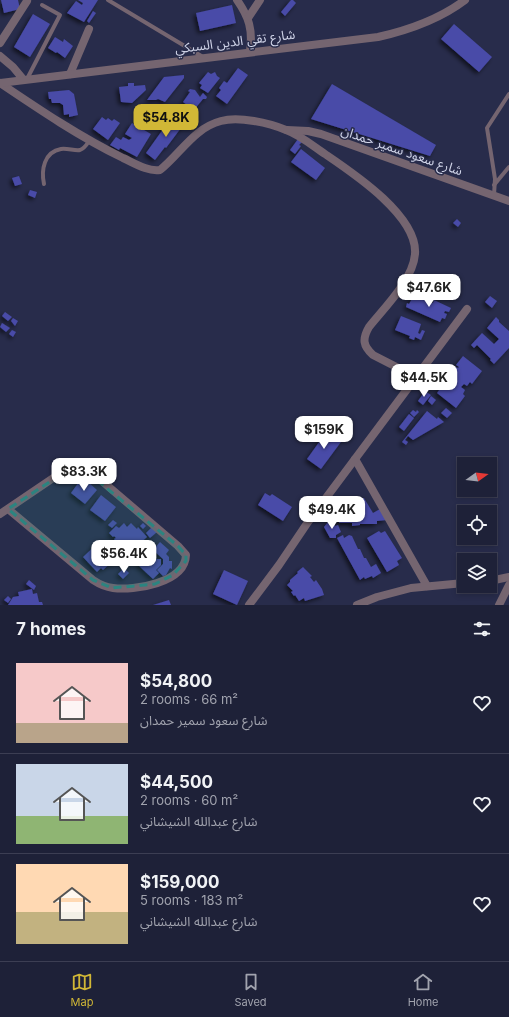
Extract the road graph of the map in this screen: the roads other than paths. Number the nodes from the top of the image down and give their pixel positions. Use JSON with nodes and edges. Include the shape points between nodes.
{"nodes":[{"id":1,"x":108,"y":0,"type":"edge"},
{"id":2,"x":237,"y":0,"type":"edge"},
{"id":3,"x":260,"y":0,"type":"edge"},
{"id":4,"x":466,"y":0,"type":"edge"},
{"id":5,"x":27,"y":1,"type":"dead end"},
{"id":6,"x":42,"y":5,"type":"dead end"},
{"id":7,"x":248,"y":18,"type":"junction"},
{"id":8,"x":89,"y":29,"type":"dead end"},
{"id":9,"x":0,"y":43,"type":"edge"},
{"id":10,"x":250,"y":51,"type":"junction"},
{"id":11,"x":0,"y":56,"type":"edge"},
{"id":12,"x":203,"y":57,"type":"junction"},
{"id":13,"x":70,"y":74,"type":"junction"},
{"id":14,"x":25,"y":79,"type":"junction"},
{"id":15,"x":0,"y":83,"type":"edge"},
{"id":16,"x":509,"y":94,"type":"edge"},
{"id":17,"x":286,"y":130,"type":"junction"},
{"id":18,"x":89,"y":141,"type":"junction"},
{"id":19,"x":509,"y":168,"type":"edge"},
{"id":20,"x":44,"y":184,"type":"dead end"},
{"id":21,"x":494,"y":185,"type":"junction"},
{"id":22,"x":494,"y":195,"type":"junction"},
{"id":23,"x":509,"y":201,"type":"edge"},
{"id":24,"x":467,"y":309,"type":"dead end"},
{"id":25,"x":416,"y":378,"type":"junction"},
{"id":26,"x":355,"y":459,"type":"junction"},
{"id":27,"x":8,"y":509,"type":"junction"},
{"id":28,"x":0,"y":514,"type":"edge"},
{"id":29,"x":509,"y":577,"type":"edge"},
{"id":30,"x":497,"y":580,"type":"edge"},
{"id":31,"x":457,"y":584,"type":"edge"},
{"id":32,"x":509,"y":585,"type":"edge"},
{"id":33,"x":427,"y":586,"type":"junction"},
{"id":34,"x":377,"y":601,"type":"edge"},
{"id":35,"x":249,"y":605,"type":"edge"},
{"id":36,"x":357,"y":605,"type":"edge"},
{"id":37,"x":499,"y":605,"type":"edge"}],
"edges":[{"from":1,"to":12,"type":"lane"},
{"from":2,"to":7,"type":"street"},
{"from":3,"to":7,"type":"street"},
{"from":4,"to":10,"type":"street","name":"شارع تقي الدين السبكي","via":[[441,15],[396,33]]},
{"from":5,"to":9,"type":"street"},
{"from":6,"to":14,"type":"lane","via":[[60,15]]},
{"from":7,"to":10,"type":"street","via":[[251,31]]},
{"from":8,"to":13,"type":"street"},
{"from":10,"to":12,"type":"street","name":"شارع تقي الدين السبكي"},
{"from":11,"to":14,"type":"street"},
{"from":12,"to":13,"type":"street","name":"شارع تقي الدين السبكي"},
{"from":13,"to":14,"type":"street","name":"شارع تقي الدين السبكي"},
{"from":14,"to":15,"type":"street","name":"شارع تقي الدين السبكي"},
{"from":15,"to":18,"type":"street"},
{"from":16,"to":21,"type":"lane","via":[[487,128]]},
{"from":17,"to":18,"type":"street","name":"شارع سعود سمير حمدان","via":[[237,119],[220,121],[196,134],[160,170],[144,167]]},
{"from":17,"to":22,"type":"street","name":"شارع سعود سمير حمدان","via":[[321,134]]},
{"from":17,"to":25,"type":"street","name":"شارع سعود سمير حمدان","via":[[372,189],[390,206],[413,238],[415,254],[407,276],[369,327],[363,340],[367,350],[373,355]]},
{"from":18,"to":20,"type":"lane","via":[[80,150],[62,149],[46,158],[42,175]]},
{"from":19,"to":21,"type":"lane"},
{"from":21,"to":22,"type":"lane"},
{"from":22,"to":23,"type":"street","name":"شارع سعود سمير حمدان"},
{"from":24,"to":25,"type":"street"},
{"from":25,"to":26,"type":"street"},
{"from":26,"to":33,"type":"street"},
{"from":26,"to":35,"type":"street"},
{"from":27,"to":27,"type":"street","via":[[102,586],[124,589],[145,587],[164,580],[182,568],[186,561],[186,555],[182,550],[78,464]]},
{"from":27,"to":28,"type":"street"},
{"from":29,"to":30,"type":"street"},
{"from":31,"to":33,"type":"street"},
{"from":32,"to":37,"type":"street"},
{"from":33,"to":34,"type":"street","via":[[412,588]]},
{"from":34,"to":36,"type":"street"}]}
